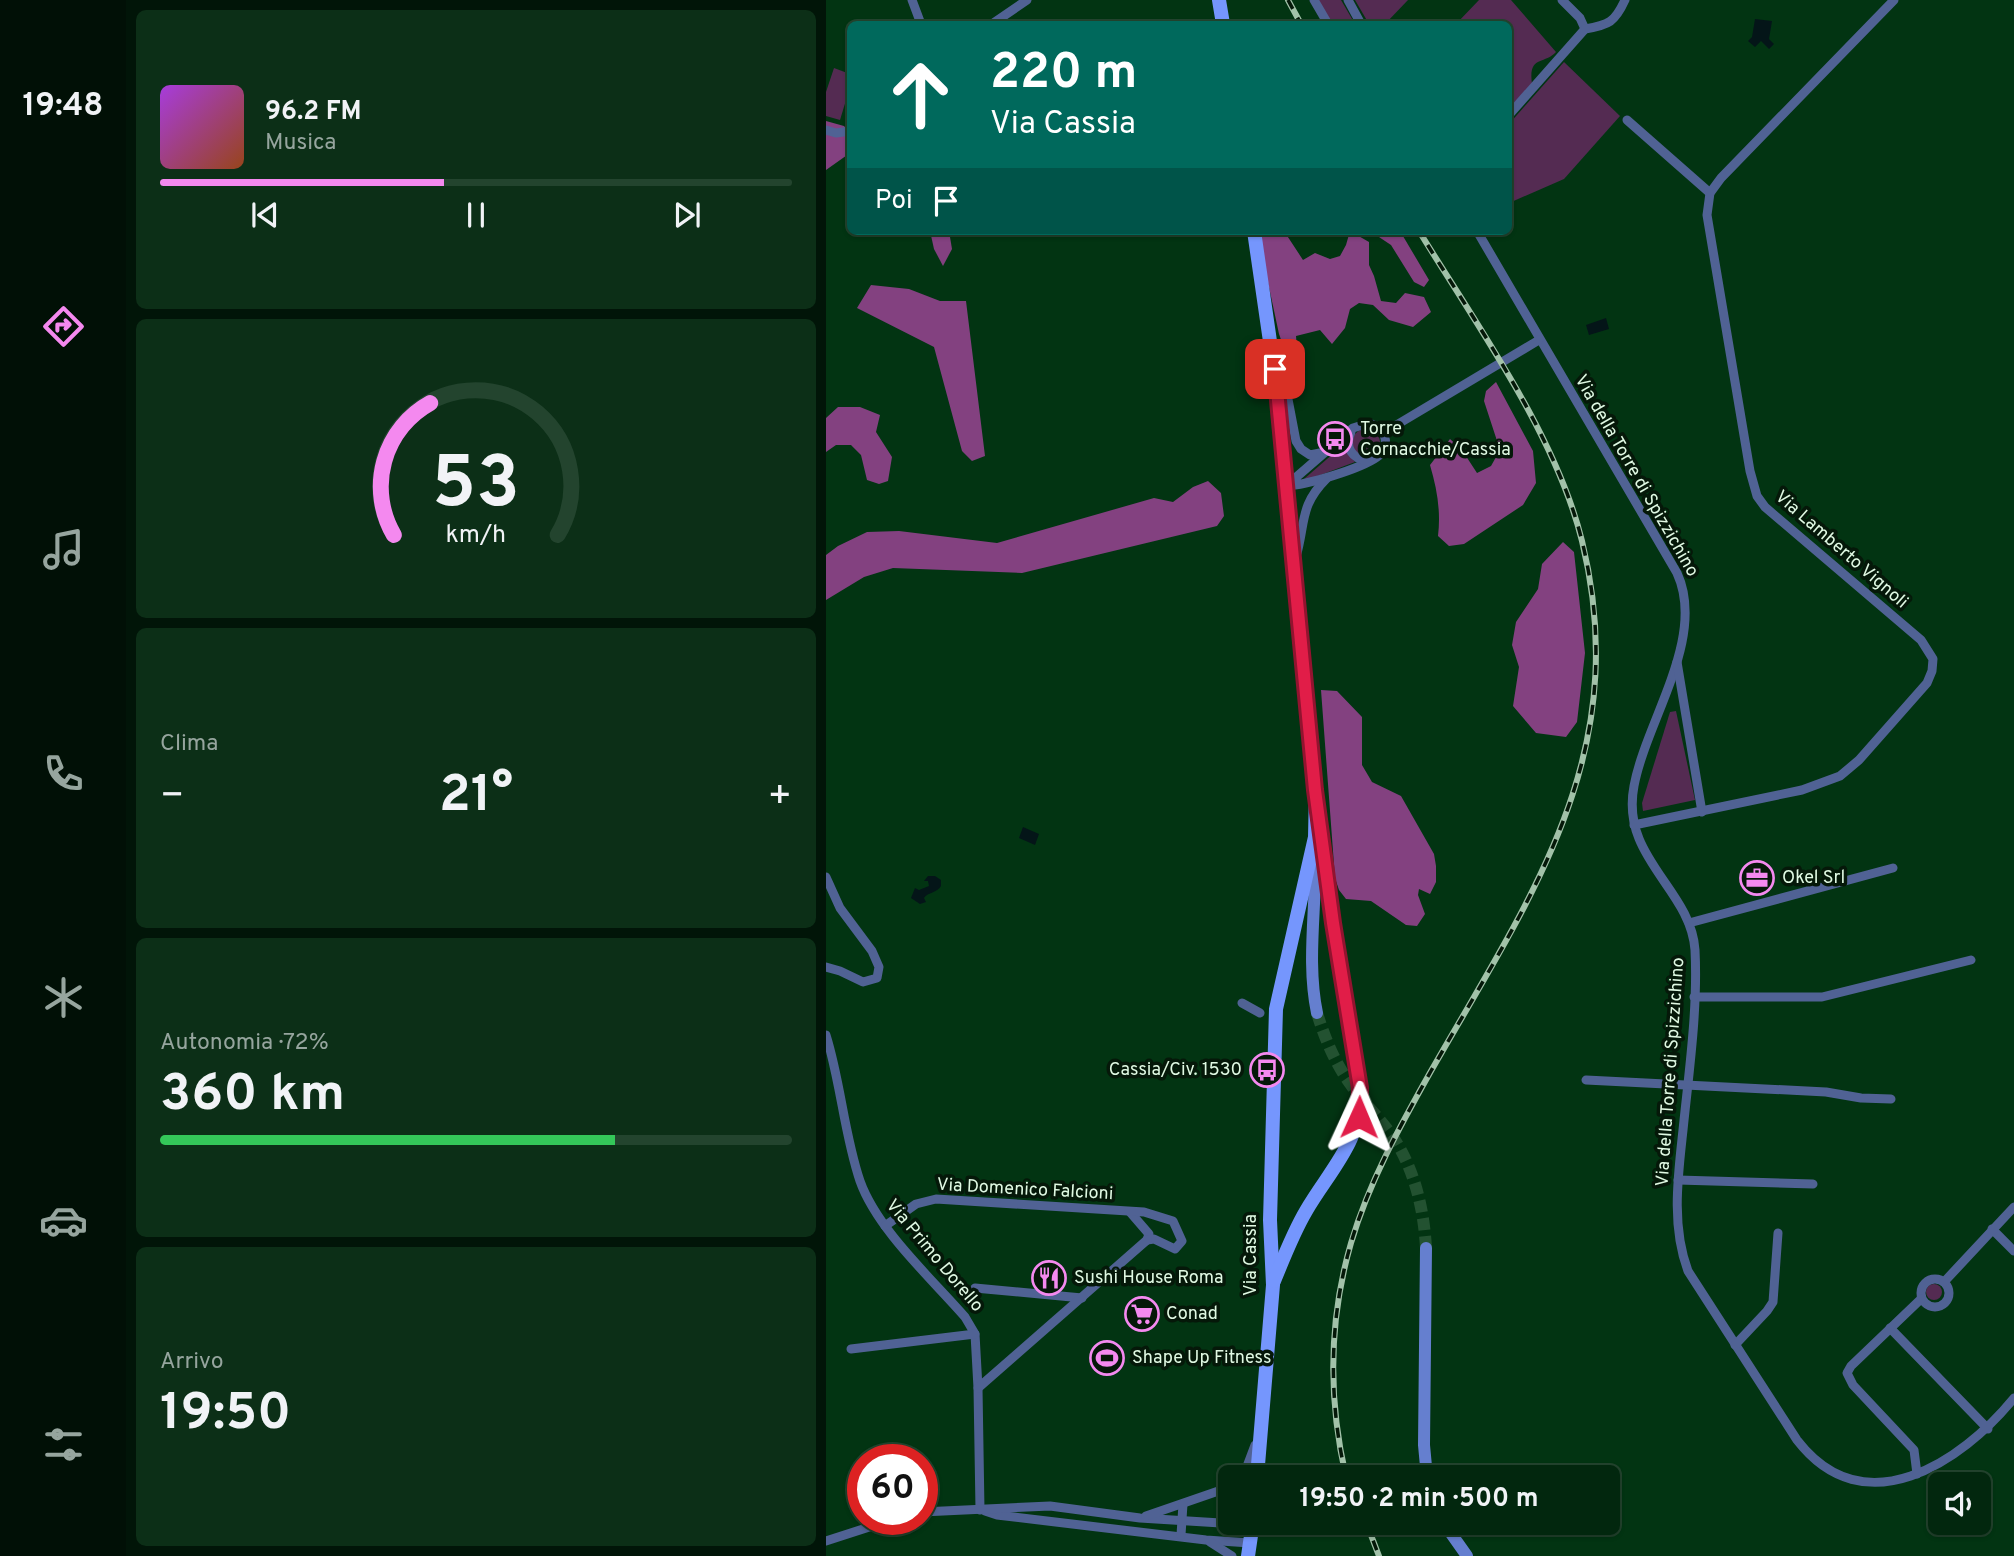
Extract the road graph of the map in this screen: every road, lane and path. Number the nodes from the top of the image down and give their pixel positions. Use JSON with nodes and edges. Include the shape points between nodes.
{"nodes":[{"id":1,"x":912,"y":0,"type":"edge"},
{"id":2,"x":1027,"y":0,"type":"edge"},
{"id":3,"x":1219,"y":0,"type":"edge"},
{"id":4,"x":1314,"y":0,"type":"edge"},
{"id":5,"x":1348,"y":0,"type":"edge"},
{"id":6,"x":1562,"y":0,"type":"edge"},
{"id":7,"x":1625,"y":0,"type":"edge"},
{"id":8,"x":1894,"y":0,"type":"edge"},
{"id":9,"x":919,"y":21,"type":"edge"},
{"id":10,"x":996,"y":21,"type":"edge"},
{"id":11,"x":1222,"y":21,"type":"edge"},
{"id":12,"x":1326,"y":21,"type":"edge"},
{"id":13,"x":1359,"y":21,"type":"edge"},
{"id":14,"x":1585,"y":29,"type":"junction"},
{"id":15,"x":1512,"y":111,"type":"edge"},
{"id":16,"x":1628,"y":120,"type":"dead end"},
{"id":17,"x":826,"y":131,"type":"edge"},
{"id":18,"x":847,"y":131,"type":"edge"},
{"id":19,"x":1710,"y":193,"type":"junction"},
{"id":20,"x":1255,"y":235,"type":"edge"},
{"id":21,"x":1478,"y":235,"type":"edge"},
{"id":22,"x":1539,"y":340,"type":"junction"},
{"id":23,"x":1275,"y":369,"type":"junction"},
{"id":24,"x":1353,"y":428,"type":"junction"},
{"id":25,"x":1383,"y":433,"type":"junction"},
{"id":26,"x":1330,"y":449,"type":"junction"},
{"id":27,"x":1370,"y":461,"type":"junction"},
{"id":28,"x":1328,"y":477,"type":"junction"},
{"id":29,"x":1286,"y":486,"type":"junction"},
{"id":30,"x":1295,"y":562,"type":"junction"},
{"id":31,"x":1677,"y":659,"type":"junction"},
{"id":32,"x":1316,"y":791,"type":"junction"},
{"id":33,"x":1702,"y":812,"type":"junction"},
{"id":34,"x":1634,"y":825,"type":"junction"},
{"id":35,"x":1315,"y":837,"type":"junction"},
{"id":36,"x":1893,"y":868,"type":"dead end"},
{"id":37,"x":826,"y":877,"type":"edge"},
{"id":38,"x":1689,"y":923,"type":"junction"},
{"id":39,"x":1970,"y":960,"type":"dead end"},
{"id":40,"x":826,"y":967,"type":"edge"},
{"id":41,"x":1694,"y":997,"type":"junction"},
{"id":42,"x":1242,"y":1003,"type":"dead end"},
{"id":43,"x":1260,"y":1013,"type":"dead end"},
{"id":44,"x":1317,"y":1013,"type":"tunnel mouth"},
{"id":45,"x":826,"y":1035,"type":"edge"},
{"id":46,"x":1586,"y":1080,"type":"dead end"},
{"id":47,"x":1687,"y":1086,"type":"junction"},
{"id":48,"x":1891,"y":1099,"type":"dead end"},
{"id":49,"x":1678,"y":1180,"type":"junction"},
{"id":50,"x":1813,"y":1184,"type":"dead end"},
{"id":51,"x":2014,"y":1207,"type":"edge"},
{"id":52,"x":1130,"y":1212,"type":"junction"},
{"id":53,"x":884,"y":1226,"type":"junction"},
{"id":54,"x":1992,"y":1229,"type":"junction"},
{"id":55,"x":1779,"y":1233,"type":"dead end"},
{"id":56,"x":1147,"y":1240,"type":"junction"},
{"id":57,"x":1426,"y":1248,"type":"tunnel mouth"},
{"id":58,"x":2014,"y":1251,"type":"edge"},
{"id":59,"x":1944,"y":1282,"type":"junction"},
{"id":60,"x":1273,"y":1285,"type":"junction"},
{"id":61,"x":975,"y":1288,"type":"dead end"},
{"id":62,"x":1082,"y":1298,"type":"junction"},
{"id":63,"x":1921,"y":1298,"type":"junction"},
{"id":64,"x":1889,"y":1328,"type":"junction"},
{"id":65,"x":975,"y":1334,"type":"junction"},
{"id":66,"x":1735,"y":1345,"type":"junction"},
{"id":67,"x":851,"y":1349,"type":"dead end"},
{"id":68,"x":978,"y":1388,"type":"junction"},
{"id":69,"x":2014,"y":1398,"type":"edge"},
{"id":70,"x":1262,"y":1424,"type":"junction"},
{"id":71,"x":1988,"y":1429,"type":"junction"},
{"id":72,"x":1247,"y":1465,"type":"edge"},
{"id":73,"x":1258,"y":1465,"type":"edge"},
{"id":74,"x":1426,"y":1465,"type":"edge"},
{"id":75,"x":1917,"y":1474,"type":"junction"},
{"id":76,"x":1218,"y":1492,"type":"edge"},
{"id":77,"x":979,"y":1499,"type":"junction"},
{"id":78,"x":1184,"y":1504,"type":"junction"},
{"id":79,"x":991,"y":1508,"type":"junction"},
{"id":80,"x":979,"y":1510,"type":"junction"},
{"id":81,"x":938,"y":1511,"type":"edge"},
{"id":82,"x":1140,"y":1518,"type":"junction"},
{"id":83,"x":1182,"y":1521,"type":"junction"},
{"id":84,"x":1218,"y":1523,"type":"edge"},
{"id":85,"x":847,"y":1534,"type":"edge"},
{"id":86,"x":1181,"y":1535,"type":"junction"},
{"id":87,"x":1452,"y":1535,"type":"edge"},
{"id":88,"x":1206,"y":1540,"type":"junction"},
{"id":89,"x":826,"y":1541,"type":"edge"},
{"id":90,"x":1249,"y":1549,"type":"edge"},
{"id":91,"x":1232,"y":1556,"type":"edge"},
{"id":92,"x":1467,"y":1556,"type":"edge"}],
"edges":[{"from":1,"to":9,"type":"street"},
{"from":2,"to":10,"type":"street"},
{"from":3,"to":11,"type":"main road"},
{"from":4,"to":12,"type":"street"},
{"from":5,"to":13,"type":"street"},
{"from":6,"to":14,"type":"street"},
{"from":7,"to":14,"type":"street","via":[[1615,19]]},
{"from":8,"to":19,"type":"street"},
{"from":14,"to":15,"type":"street"},
{"from":16,"to":19,"type":"street"},
{"from":17,"to":18,"type":"street"},
{"from":19,"to":33,"type":"street","name":"Via Lamberto Vignoli","via":[[1709,234],[1757,496],[1780,521],[1913,633],[1926,646],[1933,664],[1923,688],[1839,776],[1802,790]]},
{"from":20,"to":23,"type":"main road"},
{"from":21,"to":22,"type":"street","name":"Via della Torre di Spizzichino"},
{"from":22,"to":25,"type":"street"},
{"from":22,"to":31,"type":"street","name":"Via della Torre di Spizzichino","via":[[1681,583],[1687,610]]},
{"from":23,"to":26,"type":"street","via":[[1287,394],[1298,445],[1312,455]]},
{"from":23,"to":29,"type":"main road"},
{"from":24,"to":25,"type":"street","via":[[1369,424]]},
{"from":24,"to":26,"type":"street"},
{"from":24,"to":27,"type":"street","via":[[1349,451]]},
{"from":25,"to":27,"type":"street","via":[[1384,450]]},
{"from":26,"to":29,"type":"street"},
{"from":27,"to":28,"type":"street"},
{"from":28,"to":29,"type":"street"},
{"from":28,"to":30,"type":"street","via":[[1304,511]]},
{"from":29,"to":30,"type":"main road"},
{"from":30,"to":32,"type":"main road"},
{"from":31,"to":33,"type":"street"},
{"from":31,"to":34,"type":"street","name":"Via della Torre di Spizzichino","via":[[1634,785]]},
{"from":32,"to":35,"type":"main road"},
{"from":32,"to":60,"type":"main road","via":[[1360,1108],[1349,1144],[1300,1222]]},
{"from":33,"to":34,"type":"street","name":"Via Lamberto Vignoli"},
{"from":34,"to":38,"type":"street","name":"Via della Torre di Spizzichino","via":[[1648,859]]},
{"from":35,"to":44,"type":"main road","via":[[1312,974]]},
{"from":35,"to":60,"type":"main road","name":"Via Cassia","via":[[1276,1009],[1270,1220]]},
{"from":36,"to":38,"type":"street"},
{"from":37,"to":40,"type":"street","via":[[840,908],[879,967],[877,978],[863,982]]},
{"from":38,"to":41,"type":"street","name":"Via della Torre di Spizzichino","via":[[1695,950]]},
{"from":39,"to":41,"type":"street","via":[[1822,997]]},
{"from":41,"to":47,"type":"street","name":"Via della Torre di Spizzichino"},
{"from":42,"to":43,"type":"street"},
{"from":45,"to":53,"type":"street","name":"Via Primo Dorello","via":[[860,1182]]},
{"from":46,"to":47,"type":"street"},
{"from":47,"to":48,"type":"street"},
{"from":47,"to":49,"type":"street","name":"Via della Torre di Spizzichino"},
{"from":49,"to":50,"type":"street"},
{"from":49,"to":66,"type":"street","name":"Via della Torre di Spizzichino","via":[[1683,1257]]},
{"from":51,"to":54,"type":"street"},
{"from":52,"to":53,"type":"street","name":"Via Domenico Falcioni","via":[[936,1199],[916,1204]]},
{"from":52,"to":56,"type":"street","name":"Via Domenico Falcioni","via":[[1149,1234]]},
{"from":52,"to":56,"type":"street","name":"Via Domenico Falcioni","via":[[1173,1221],[1182,1241],[1175,1250]]},
{"from":53,"to":65,"type":"street","name":"Via Primo Dorello"},
{"from":54,"to":58,"type":"street"},
{"from":54,"to":59,"type":"street"},
{"from":55,"to":66,"type":"street","via":[[1773,1302]]},
{"from":56,"to":62,"type":"street"},
{"from":57,"to":74,"type":"main road"},
{"from":59,"to":63,"type":"street","via":[[1926,1281]]},
{"from":59,"to":63,"type":"street","via":[[1949,1294],[1945,1303],[1932,1307]]},
{"from":60,"to":70,"type":"main road","name":"Via Cassia"},
{"from":61,"to":62,"type":"street"},
{"from":62,"to":68,"type":"street"},
{"from":63,"to":64,"type":"street"},
{"from":64,"to":71,"type":"street"},
{"from":64,"to":75,"type":"street","via":[[1847,1373],[1914,1450]]},
{"from":65,"to":67,"type":"street","name":"Via Primo Dorello"},
{"from":65,"to":68,"type":"street","name":"Via Primo Dorello"},
{"from":66,"to":75,"type":"street","name":"Via della Torre di Spizzichino","via":[[1797,1440],[1819,1462],[1842,1476],[1867,1482]]},
{"from":68,"to":77,"type":"street","name":"Via Primo Dorello"},
{"from":69,"to":71,"type":"street","name":"Via della Torre di Spizzichino"},
{"from":70,"to":72,"type":"street"},
{"from":70,"to":73,"type":"main road","name":"Via Cassia"},
{"from":71,"to":75,"type":"street","name":"Via della Torre di Spizzichino","via":[[1942,1463]]},
{"from":76,"to":78,"type":"street"},
{"from":77,"to":79,"type":"street"},
{"from":77,"to":80,"type":"street","name":"Via Primo Dorello"},
{"from":78,"to":82,"type":"street"},
{"from":78,"to":83,"type":"street"},
{"from":79,"to":80,"type":"street"},
{"from":79,"to":82,"type":"street","via":[[1051,1506]]},
{"from":80,"to":81,"type":"street"},
{"from":80,"to":86,"type":"street"},
{"from":82,"to":83,"type":"street"},
{"from":83,"to":84,"type":"street"},
{"from":83,"to":86,"type":"street"},
{"from":85,"to":89,"type":"street"},
{"from":86,"to":88,"type":"street"},
{"from":87,"to":92,"type":"main road"},
{"from":88,"to":90,"type":"street"},
{"from":88,"to":91,"type":"street"}]}
